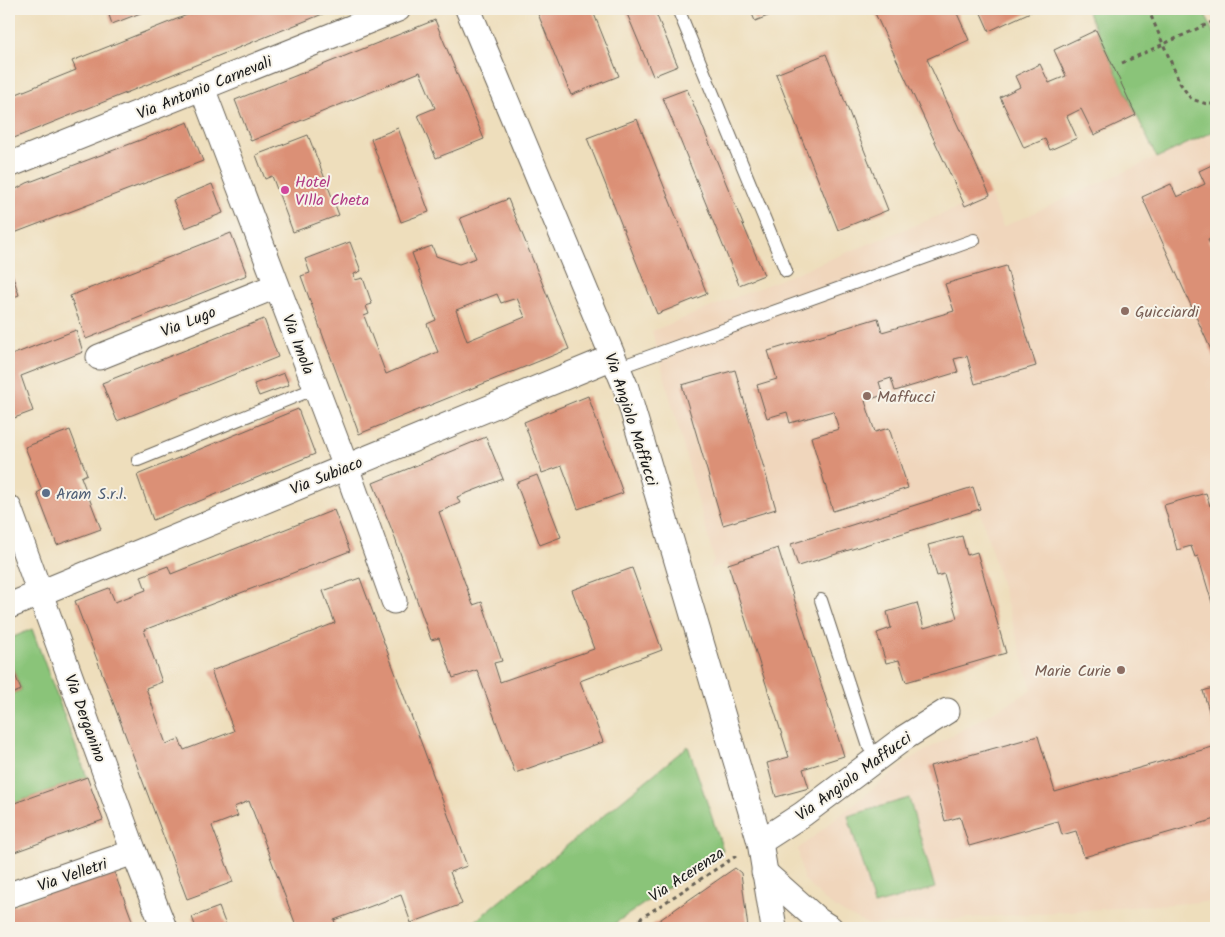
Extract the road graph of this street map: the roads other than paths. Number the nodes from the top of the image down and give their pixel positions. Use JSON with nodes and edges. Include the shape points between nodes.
{"nodes":[{"id":1,"x":398,"y":9,"type":"edge"},
{"id":2,"x":468,"y":9,"type":"edge"},
{"id":3,"x":678,"y":9,"type":"edge"},
{"id":4,"x":202,"y":88,"type":"junction"},
{"id":5,"x":9,"y":165,"type":"edge"},
{"id":6,"x":974,"y":240,"type":"dead end"},
{"id":7,"x":786,"y":271,"type":"dead end"},
{"id":8,"x":276,"y":286,"type":"junction"},
{"id":9,"x":99,"y":357,"type":"dead end"},
{"id":10,"x":615,"y":362,"type":"junction"},
{"id":11,"x":316,"y":388,"type":"junction"},
{"id":12,"x":138,"y":460,"type":"dead end"},
{"id":13,"x":346,"y":467,"type":"junction"},
{"id":14,"x":9,"y":508,"type":"edge"},
{"id":15,"x":39,"y":594,"type":"junction"},
{"id":16,"x":821,"y":600,"type":"dead end"},
{"id":17,"x":394,"y":601,"type":"dead end"},
{"id":18,"x":9,"y":606,"type":"edge"},
{"id":19,"x":947,"y":711,"type":"dead end"},
{"id":20,"x":869,"y":748,"type":"dead end"},
{"id":21,"x":760,"y":842,"type":"junction"},
{"id":22,"x":134,"y":852,"type":"junction"},
{"id":23,"x":764,"y":872,"type":"junction"},
{"id":24,"x":9,"y":896,"type":"edge"},
{"id":25,"x":164,"y":928,"type":"edge"},
{"id":26,"x":774,"y":928,"type":"edge"},
{"id":27,"x":830,"y":928,"type":"edge"}],
"edges":[{"from":1,"to":4,"type":"street","name":"Via Antonio Carnevali"},
{"from":2,"to":10,"type":"street","name":"Via Angiolo Maffucci"},
{"from":3,"to":7,"type":"lane"},
{"from":4,"to":5,"type":"street","name":"Via Antonio Carnevali"},
{"from":4,"to":8,"type":"street","name":"Via Imola"},
{"from":6,"to":10,"type":"lane"},
{"from":8,"to":9,"type":"street","name":"Via Lugo"},
{"from":8,"to":11,"type":"street","name":"Via Imola"},
{"from":10,"to":13,"type":"street","name":"Via Subiaco"},
{"from":10,"to":21,"type":"street","name":"Via Angiolo Maffucci","via":[[626,388]]},
{"from":11,"to":12,"type":"lane"},
{"from":11,"to":13,"type":"street","name":"Via Imola"},
{"from":13,"to":15,"type":"street","name":"Via Subiaco"},
{"from":13,"to":17,"type":"street","name":"Via Imola"},
{"from":14,"to":15,"type":"street","name":"Via Derganino"},
{"from":15,"to":18,"type":"street","name":"Via Subiaco"},
{"from":15,"to":22,"type":"street","name":"Via Derganino"},
{"from":16,"to":20,"type":"lane"},
{"from":19,"to":21,"type":"street","name":"Via Angiolo Maffucci"},
{"from":21,"to":23,"type":"street","name":"Via Angiolo Maffucci"},
{"from":22,"to":24,"type":"street","name":"Via Velletri"},
{"from":22,"to":25,"type":"street","name":"Via Derganino"},
{"from":23,"to":26,"type":"street","name":"Via Angiolo Maffucci"},
{"from":23,"to":27,"type":"street"}]}
